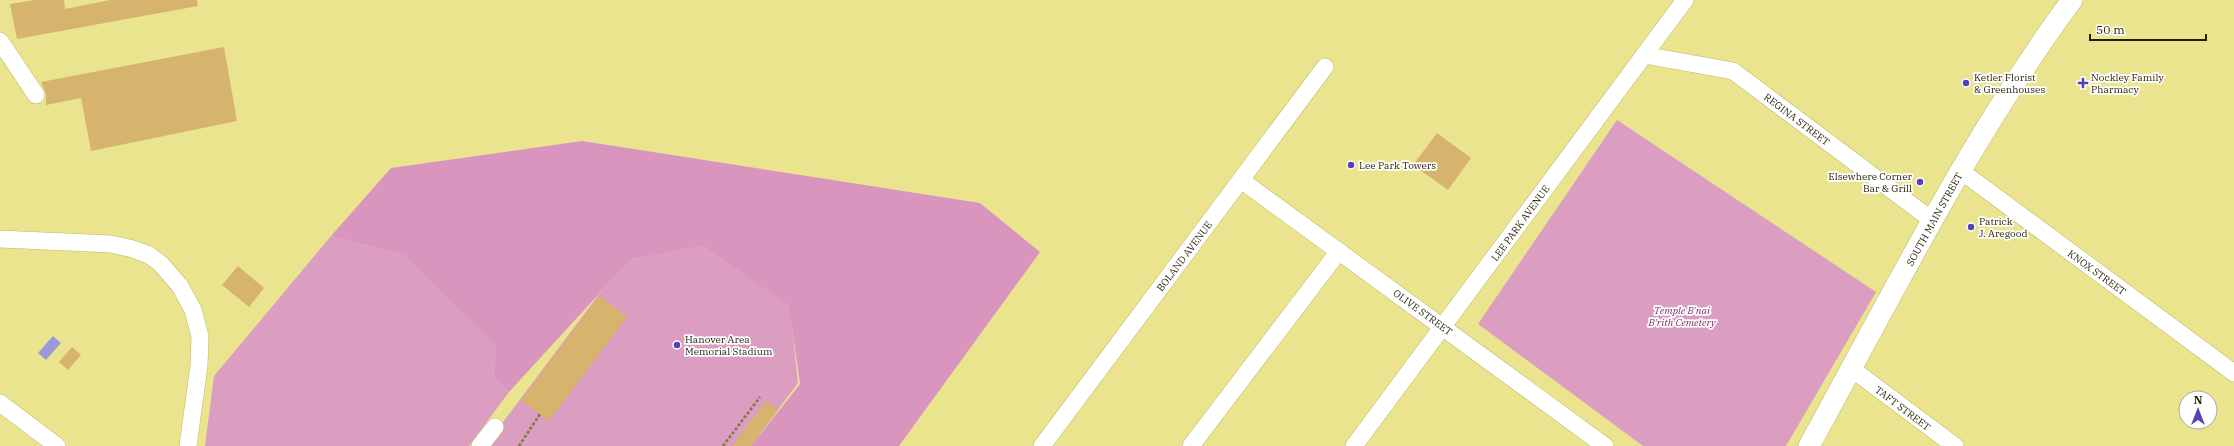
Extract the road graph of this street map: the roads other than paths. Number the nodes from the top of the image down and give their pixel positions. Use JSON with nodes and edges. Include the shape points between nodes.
{"nodes":[{"id":1,"x":1685,"y":0,"type":"edge"},
{"id":2,"x":2072,"y":0,"type":"edge"},
{"id":3,"x":0,"y":41,"type":"edge"},
{"id":4,"x":1644,"y":54,"type":"junction"},
{"id":5,"x":1325,"y":67,"type":"dead end"},
{"id":6,"x":36,"y":95,"type":"dead end"},
{"id":7,"x":1961,"y":172,"type":"junction"},
{"id":8,"x":1240,"y":180,"type":"junction"},
{"id":9,"x":1933,"y":221,"type":"junction"},
{"id":10,"x":0,"y":239,"type":"edge"},
{"id":11,"x":1339,"y":251,"type":"junction"},
{"id":12,"x":1443,"y":326,"type":"junction"},
{"id":13,"x":1852,"y":369,"type":"junction"},
{"id":14,"x":2234,"y":373,"type":"edge"},
{"id":15,"x":0,"y":404,"type":"edge"},
{"id":16,"x":495,"y":426,"type":"dead end"},
{"id":17,"x":57,"y":446,"type":"edge"},
{"id":18,"x":188,"y":446,"type":"edge"},
{"id":19,"x":480,"y":446,"type":"edge"},
{"id":20,"x":1042,"y":446,"type":"edge"},
{"id":21,"x":1191,"y":446,"type":"edge"},
{"id":22,"x":1354,"y":446,"type":"edge"},
{"id":23,"x":1605,"y":446,"type":"edge"},
{"id":24,"x":1809,"y":446,"type":"edge"},
{"id":25,"x":1955,"y":446,"type":"edge"}],
"edges":[{"from":1,"to":4,"type":"street","name":"LEE PARK AVENUE"},
{"from":2,"to":7,"type":"main road","name":"SOUTH MAIN STREET","via":[[2041,42]]},
{"from":3,"to":6,"type":"street"},
{"from":4,"to":9,"type":"street","name":"REGINA STREET","via":[[1733,71]]},
{"from":4,"to":12,"type":"street","name":"LEE PARK AVENUE"},
{"from":5,"to":8,"type":"street","name":"BOLAND AVENUE"},
{"from":7,"to":9,"type":"main road","name":"SOUTH MAIN STREET"},
{"from":7,"to":14,"type":"street","name":"KNOX STREET"},
{"from":8,"to":11,"type":"street","name":"OLIVE STREET"},
{"from":8,"to":20,"type":"street","name":"BOLAND AVENUE"},
{"from":9,"to":13,"type":"main road","name":"SOUTH MAIN STREET"},
{"from":10,"to":18,"type":"street","via":[[111,244],[149,255],[161,264],[180,286],[193,310],[200,336],[199,366]]},
{"from":11,"to":12,"type":"street","name":"OLIVE STREET"},
{"from":11,"to":21,"type":"street"},
{"from":12,"to":22,"type":"street","name":"LEE PARK AVENUE"},
{"from":12,"to":23,"type":"street","name":"OLIVE STREET"},
{"from":13,"to":24,"type":"main road","name":"SOUTH MAIN STREET"},
{"from":13,"to":25,"type":"street","name":"TAFT STREET"},
{"from":15,"to":17,"type":"street"},
{"from":16,"to":19,"type":"street"}]}
